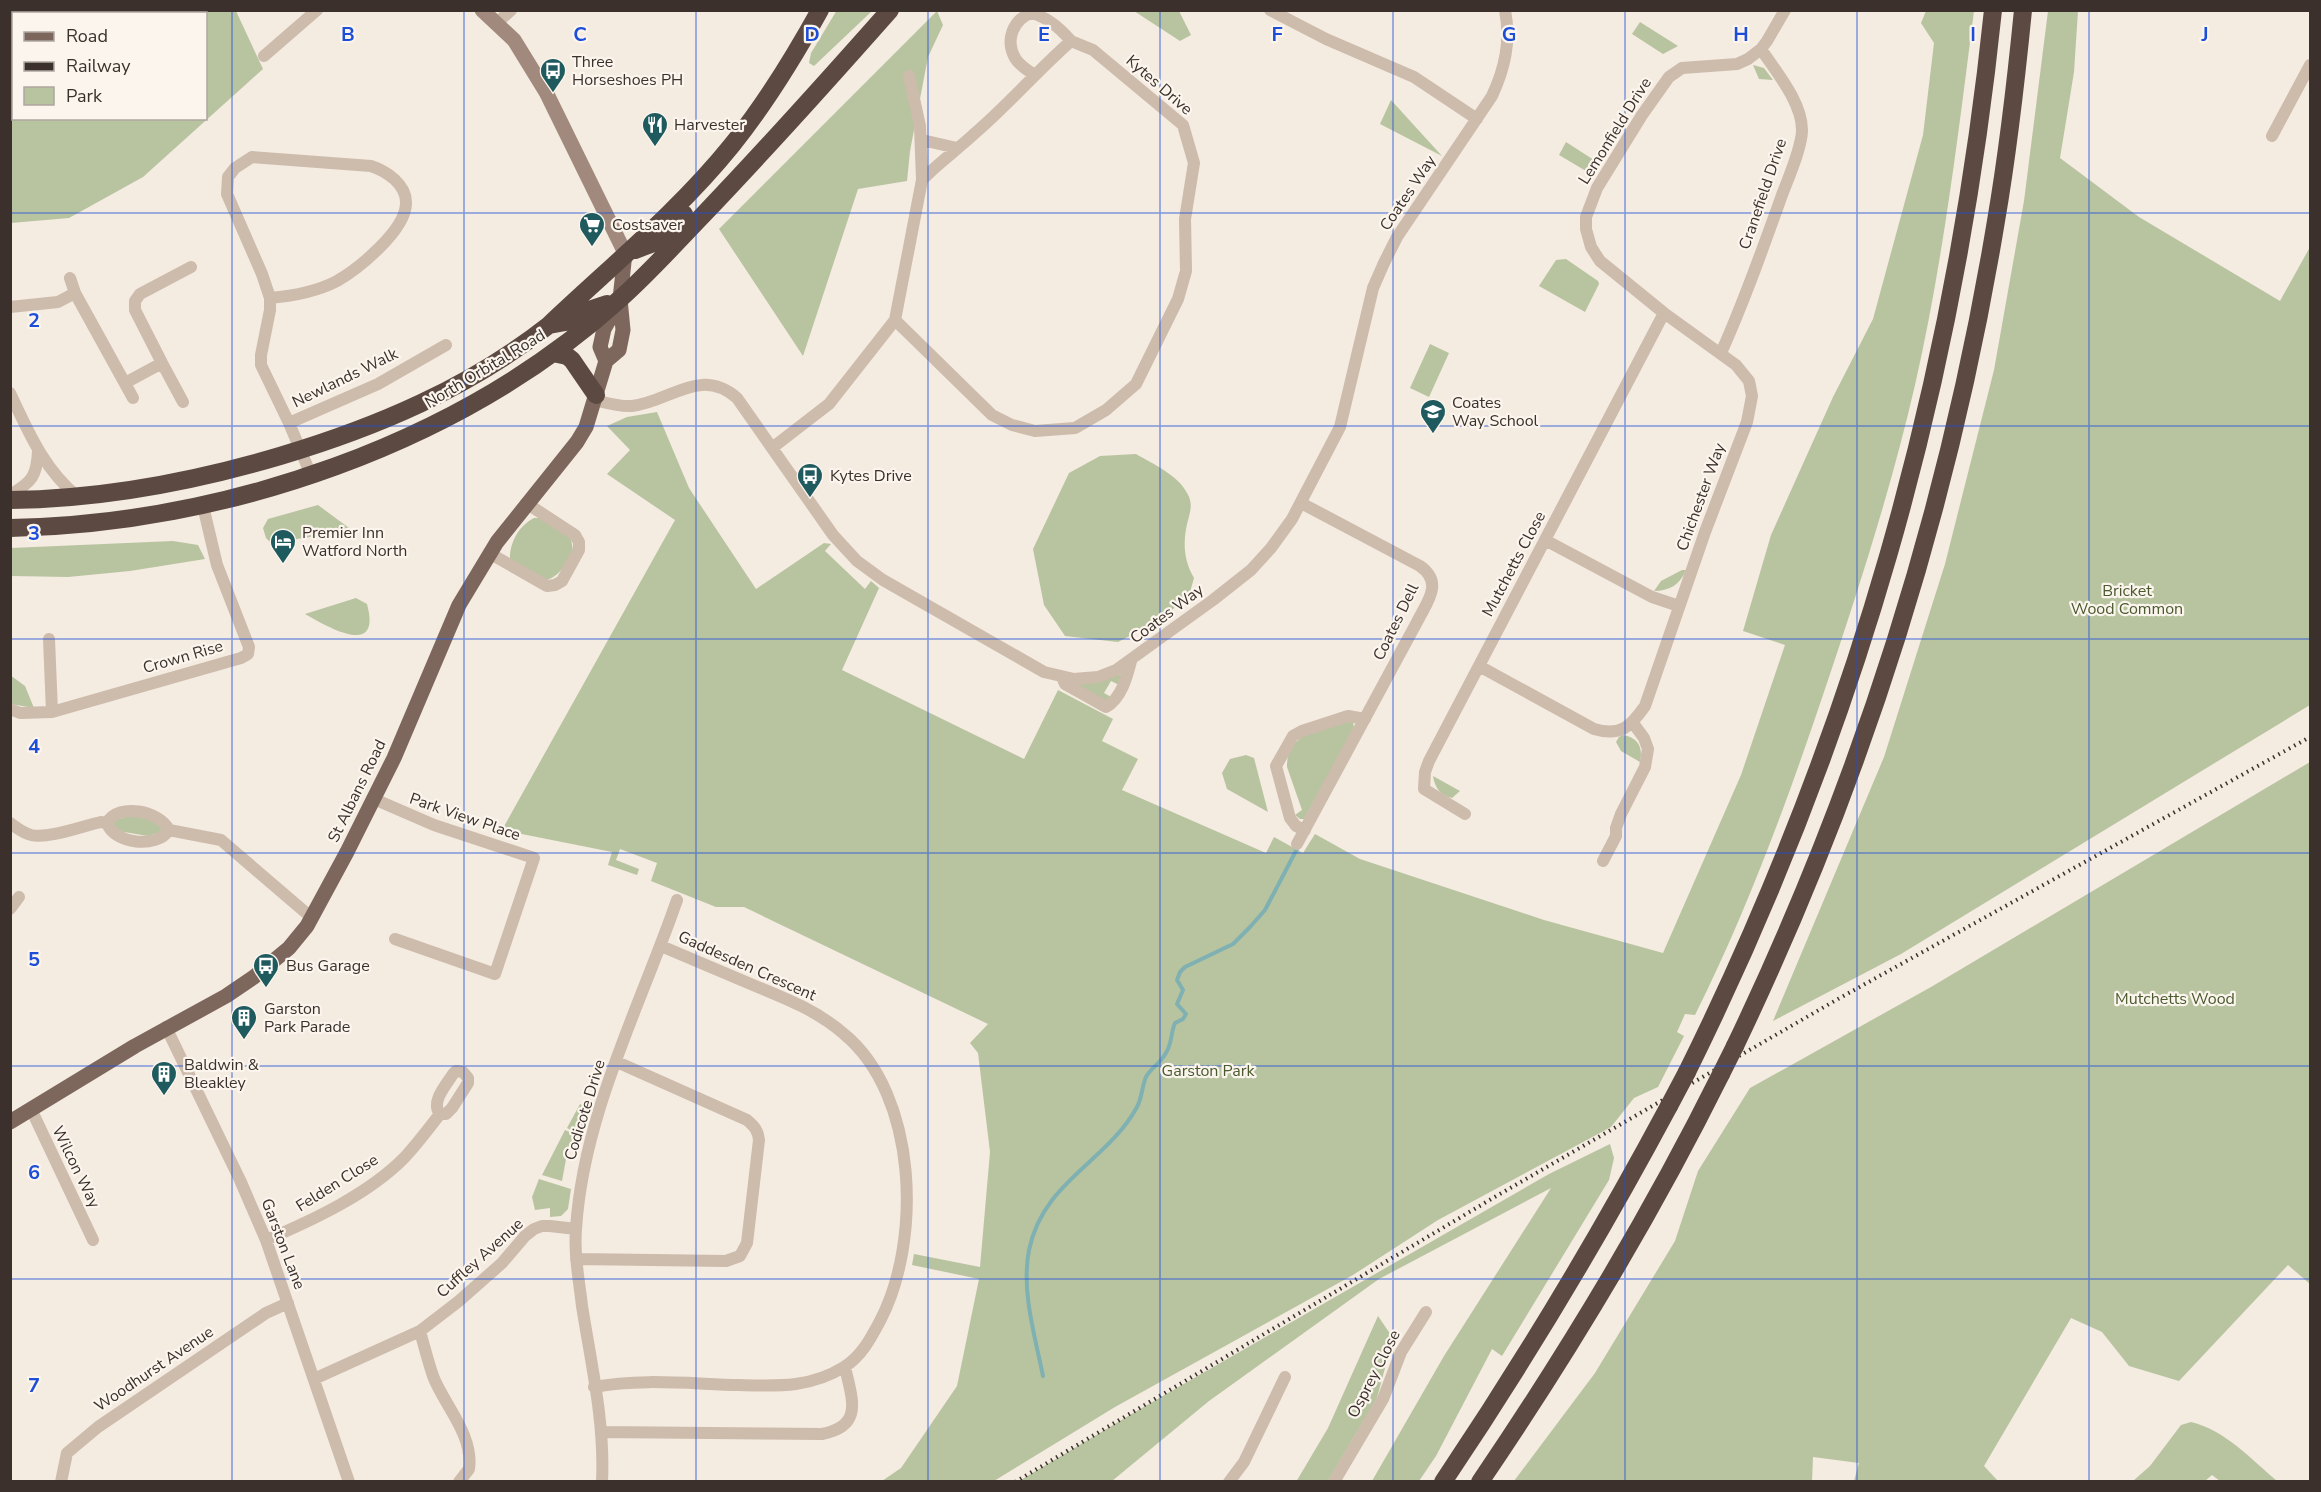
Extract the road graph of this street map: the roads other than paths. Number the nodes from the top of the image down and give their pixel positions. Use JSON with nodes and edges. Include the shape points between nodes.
{"nodes":[{"id":1,"x":317,"y":10,"type":"edge"},
{"id":2,"x":482,"y":10,"type":"edge"},
{"id":3,"x":511,"y":10,"type":"edge"},
{"id":4,"x":820,"y":10,"type":"edge"},
{"id":5,"x":890,"y":10,"type":"edge"},
{"id":6,"x":1270,"y":10,"type":"edge"},
{"id":7,"x":1505,"y":10,"type":"edge"},
{"id":8,"x":1785,"y":10,"type":"edge"},
{"id":9,"x":1993,"y":10,"type":"edge"},
{"id":10,"x":2023,"y":10,"type":"edge"},
{"id":11,"x":497,"y":23,"type":"junction"},
{"id":12,"x":1071,"y":40,"type":"junction"},
{"id":13,"x":1761,"y":49,"type":"junction"},
{"id":14,"x":264,"y":56,"type":"dead end"},
{"id":15,"x":2310,"y":65,"type":"edge"},
{"id":16,"x":1034,"y":74,"type":"junction"},
{"id":17,"x":909,"y":76,"type":"dead end"},
{"id":18,"x":1478,"y":119,"type":"junction"},
{"id":19,"x":2272,"y":136,"type":"dead end"},
{"id":20,"x":922,"y":140,"type":"junction"},
{"id":21,"x":957,"y":148,"type":"junction"},
{"id":22,"x":922,"y":180,"type":"junction"},
{"id":23,"x":719,"y":199,"type":"junction"},
{"id":24,"x":624,"y":254,"type":"junction"},
{"id":25,"x":192,"y":267,"type":"dead end"},
{"id":26,"x":70,"y":278,"type":"dead end"},
{"id":27,"x":75,"y":293,"type":"junction"},
{"id":28,"x":270,"y":298,"type":"junction"},
{"id":29,"x":620,"y":299,"type":"junction"},
{"id":30,"x":10,"y":306,"type":"edge"},
{"id":31,"x":1664,"y":313,"type":"junction"},
{"id":32,"x":895,"y":320,"type":"junction"},
{"id":33,"x":549,"y":325,"type":"junction"},
{"id":34,"x":446,"y":345,"type":"dead end"},
{"id":35,"x":553,"y":353,"type":"junction"},
{"id":36,"x":1721,"y":353,"type":"junction"},
{"id":37,"x":162,"y":363,"type":"junction"},
{"id":38,"x":125,"y":383,"type":"junction"},
{"id":39,"x":10,"y":393,"type":"edge"},
{"id":40,"x":133,"y":398,"type":"dead end"},
{"id":41,"x":596,"y":398,"type":"junction"},
{"id":42,"x":183,"y":402,"type":"dead end"},
{"id":43,"x":289,"y":423,"type":"junction"},
{"id":44,"x":772,"y":447,"type":"junction"},
{"id":45,"x":299,"y":450,"type":"junction"},
{"id":46,"x":38,"y":451,"type":"junction"},
{"id":47,"x":311,"y":475,"type":"junction"},
{"id":48,"x":10,"y":495,"type":"edge"},
{"id":49,"x":78,"y":497,"type":"junction"},
{"id":50,"x":10,"y":500,"type":"edge"},
{"id":51,"x":526,"y":503,"type":"junction"},
{"id":52,"x":1301,"y":503,"type":"junction"},
{"id":53,"x":203,"y":506,"type":"junction"},
{"id":54,"x":10,"y":528,"type":"edge"},
{"id":55,"x":1545,"y":540,"type":"junction"},
{"id":56,"x":489,"y":553,"type":"junction"},
{"id":57,"x":1679,"y":606,"type":"junction"},
{"id":58,"x":49,"y":639,"type":"dead end"},
{"id":59,"x":1131,"y":661,"type":"junction"},
{"id":60,"x":1479,"y":666,"type":"junction"},
{"id":61,"x":1062,"y":677,"type":"junction"},
{"id":62,"x":10,"y":710,"type":"edge"},
{"id":63,"x":52,"y":712,"type":"junction"},
{"id":64,"x":1365,"y":719,"type":"junction"},
{"id":65,"x":1634,"y":723,"type":"junction"},
{"id":66,"x":374,"y":799,"type":"junction"},
{"id":67,"x":1465,"y":814,"type":"dead end"},
{"id":68,"x":10,"y":823,"type":"edge"},
{"id":69,"x":107,"y":823,"type":"junction"},
{"id":70,"x":169,"y":830,"type":"junction"},
{"id":71,"x":1305,"y":830,"type":"junction"},
{"id":72,"x":1297,"y":844,"type":"dead end"},
{"id":73,"x":1603,"y":861,"type":"dead end"},
{"id":74,"x":19,"y":897,"type":"dead end"},
{"id":75,"x":676,"y":900,"type":"dead end"},
{"id":76,"x":10,"y":909,"type":"edge"},
{"id":77,"x":312,"y":918,"type":"junction"},
{"id":78,"x":395,"y":939,"type":"dead end"},
{"id":79,"x":661,"y":946,"type":"junction"},
{"id":80,"x":166,"y":1027,"type":"junction"},
{"id":81,"x":617,"y":1062,"type":"junction"},
{"id":82,"x":31,"y":1109,"type":"junction"},
{"id":83,"x":440,"y":1114,"type":"dead end"},
{"id":84,"x":10,"y":1122,"type":"edge"},
{"id":85,"x":576,"y":1229,"type":"junction"},
{"id":86,"x":93,"y":1240,"type":"dead end"},
{"id":87,"x":266,"y":1240,"type":"junction"},
{"id":88,"x":576,"y":1259,"type":"junction"},
{"id":89,"x":288,"y":1304,"type":"junction"},
{"id":90,"x":1426,"y":1312,"type":"dead end"},
{"id":91,"x":420,"y":1331,"type":"junction"},
{"id":92,"x":845,"y":1367,"type":"junction"},
{"id":93,"x":1285,"y":1377,"type":"dead end"},
{"id":94,"x":314,"y":1379,"type":"junction"},
{"id":95,"x":594,"y":1387,"type":"junction"},
{"id":96,"x":601,"y":1432,"type":"junction"},
{"id":97,"x":61,"y":1482,"type":"edge"},
{"id":98,"x":349,"y":1482,"type":"edge"},
{"id":99,"x":459,"y":1482,"type":"edge"},
{"id":100,"x":602,"y":1482,"type":"edge"},
{"id":101,"x":1229,"y":1482,"type":"edge"},
{"id":102,"x":1334,"y":1482,"type":"edge"},
{"id":103,"x":1443,"y":1482,"type":"edge"},
{"id":104,"x":1480,"y":1482,"type":"edge"}],
"edges":[{"from":1,"to":14,"type":"street"},
{"from":2,"to":11,"type":"street"},
{"from":3,"to":11,"type":"street"},
{"from":4,"to":24,"type":"highway","name":"North Orbital Road","via":[[779,79],[731,146]]},
{"from":5,"to":23,"type":"highway","name":"North Orbital Road"},
{"from":6,"to":18,"type":"street","via":[[1414,77]]},
{"from":7,"to":18,"type":"street","name":"Coates Way","via":[[1506,56],[1492,96]]},
{"from":8,"to":13,"type":"street","name":"Lemonfield Drive"},
{"from":9,"to":103,"type":"highway","bridge":true,"via":[[1977,147],[1931,394],[1891,548],[1851,679],[1803,810],[1751,936],[1669,1106],[1572,1280]]},
{"from":10,"to":104,"type":"highway","bridge":true,"via":[[1996,221],[1970,357],[1940,490],[1902,622],[1857,756],[1807,887],[1721,1074],[1630,1244]]},
{"from":11,"to":24,"type":"street","via":[[514,40],[546,92]]},
{"from":12,"to":16,"type":"street"},
{"from":12,"to":16,"type":"street","via":[[1038,15],[1019,20],[1011,33],[1012,51],[1019,63]]},
{"from":12,"to":32,"type":"street","name":"Kytes Drive","via":[[1093,50],[1184,124],[1194,163],[1185,219],[1186,271],[1178,299],[1136,384],[1106,411],[1075,428],[1035,431],[1012,425],[992,416]]},
{"from":13,"to":31,"type":"street","name":"Lemonfield Drive","via":[[1737,64],[1682,68],[1669,77],[1590,201],[1586,229],[1600,261]]},
{"from":13,"to":36,"type":"street","name":"Cranefield Drive","via":[[1795,101],[1802,130],[1794,163]]},
{"from":15,"to":19,"type":"street"},
{"from":16,"to":21,"type":"street"},
{"from":17,"to":20,"type":"street"},
{"from":18,"to":52,"type":"street","name":"Coates Way","via":[[1397,237],[1384,263],[1374,288],[1340,427]]},
{"from":20,"to":21,"type":"street"},
{"from":20,"to":22,"type":"street"},
{"from":21,"to":22,"type":"street"},
{"from":22,"to":32,"type":"street"},
{"from":23,"to":24,"type":"highway","via":[[698,199],[656,242]]},
{"from":23,"to":29,"type":"highway","name":"North Orbital Road"},
{"from":24,"to":29,"type":"main road","name":"St Albans Road"},
{"from":24,"to":33,"type":"highway","name":"North Orbital Road"},
{"from":25,"to":37,"type":"street","via":[[140,294],[135,301],[135,310]]},
{"from":26,"to":27,"type":"street"},
{"from":27,"to":30,"type":"street","via":[[58,302]]},
{"from":27,"to":38,"type":"street"},
{"from":28,"to":28,"type":"street","via":[[227,194],[228,177],[235,168],[252,157],[360,165],[385,171],[396,181],[404,194],[403,216],[376,251],[336,281],[309,292]]},
{"from":28,"to":43,"type":"street","via":[[261,365]]},
{"from":29,"to":33,"type":"highway","via":[[571,321]]},
{"from":29,"to":35,"type":"highway","name":"North Orbital Road"},
{"from":29,"to":41,"type":"main road","name":"St Albans Road","via":[[623,330],[619,350],[606,361]]},
{"from":31,"to":36,"type":"street","name":"Chichester Way"},
{"from":31,"to":55,"type":"street","name":"Mutchetts Close"},
{"from":32,"to":44,"type":"street","via":[[829,404]]},
{"from":33,"to":45,"type":"highway","name":"North Orbital Road","via":[[504,359],[447,392],[390,418]]},
{"from":34,"to":43,"type":"street","name":"Newlands Walk","via":[[378,384]]},
{"from":35,"to":41,"type":"highway","via":[[572,360]]},
{"from":35,"to":47,"type":"highway","name":"North Orbital Road","via":[[446,417]]},
{"from":36,"to":57,"type":"street","name":"Chichester Way","via":[[1749,381],[1752,396],[1747,422]]},
{"from":37,"to":38,"type":"street"},
{"from":37,"to":42,"type":"street"},
{"from":38,"to":40,"type":"street"},
{"from":39,"to":46,"type":"street"},
{"from":41,"to":44,"type":"street","name":"Coates Way","via":[[631,406],[702,384],[724,388],[737,398]]},
{"from":41,"to":51,"type":"main road","name":"St Albans Road","via":[[577,442]]},
{"from":43,"to":45,"type":"street"},
{"from":44,"to":61,"type":"street","name":"Coates Way","via":[[833,535],[857,561],[905,594],[1044,672]]},
{"from":45,"to":47,"type":"street"},
{"from":45,"to":49,"type":"highway","name":"North Orbital Road","via":[[201,478]]},
{"from":46,"to":48,"type":"street","via":[[37,470],[31,481]]},
{"from":46,"to":49,"type":"street","via":[[61,483]]},
{"from":47,"to":53,"type":"highway","name":"North Orbital Road"},
{"from":49,"to":50,"type":"highway","name":"North Orbital Road"},
{"from":51,"to":56,"type":"main road","name":"St Albans Road"},
{"from":51,"to":56,"type":"street","via":[[575,535],[579,542],[579,550],[562,580],[547,586]]},
{"from":52,"to":59,"type":"street","name":"Coates Way","via":[[1251,570]]},
{"from":52,"to":64,"type":"street","name":"Coates Dell","via":[[1420,566],[1431,576],[1432,594]]},
{"from":53,"to":54,"type":"highway","name":"North Orbital Road","via":[[97,524]]},
{"from":53,"to":63,"type":"street","name":"Crown Rise","via":[[217,565],[249,647],[248,654]]},
{"from":55,"to":57,"type":"street","via":[[1652,597]]},
{"from":55,"to":60,"type":"street","name":"Mutchetts Close"},
{"from":56,"to":66,"type":"main road","name":"St Albans Road","via":[[459,605]]},
{"from":57,"to":65,"type":"street","name":"Chichester Way","via":[[1656,681]]},
{"from":58,"to":63,"type":"street"},
{"from":59,"to":61,"type":"street","name":"Coates Way","via":[[1098,677]]},
{"from":59,"to":61,"type":"street","via":[[1114,702],[1106,707],[1065,684]]},
{"from":60,"to":65,"type":"street","via":[[1594,729],[1621,731]]},
{"from":60,"to":67,"type":"street","name":"Mutchetts Close","via":[[1425,772],[1424,789]]},
{"from":62,"to":63,"type":"street","name":"Crown Rise"},
{"from":64,"to":71,"type":"street","name":"Coates Dell"},
{"from":64,"to":71,"type":"street","via":[[1348,716],[1302,731],[1293,736],[1276,766],[1290,818]]},
{"from":65,"to":73,"type":"street","via":[[1648,749],[1645,767]]},
{"from":66,"to":77,"type":"main road","name":"St Albans Road"},
{"from":66,"to":78,"type":"street","name":"Park View Place","via":[[434,825],[534,858],[495,974]]},
{"from":68,"to":69,"type":"street","via":[[33,836]]},
{"from":69,"to":70,"type":"street","via":[[117,813],[127,811],[153,816],[165,822]]},
{"from":69,"to":70,"type":"street","via":[[116,836],[138,841],[154,841],[165,837]]},
{"from":70,"to":77,"type":"street","via":[[221,840]]},
{"from":71,"to":72,"type":"street","name":"Coates Dell"},
{"from":74,"to":76,"type":"street"},
{"from":75,"to":79,"type":"street","name":"Codicote Drive"},
{"from":77,"to":80,"type":"main road","name":"St Albans Road","via":[[289,948],[254,977]]},
{"from":79,"to":81,"type":"street","name":"Codicote Drive"},
{"from":79,"to":92,"type":"street","name":"Gaddesden Crescent","via":[[794,1002],[818,1016],[865,1054],[888,1098],[906,1170],[904,1248],[883,1316],[871,1339]]},
{"from":80,"to":82,"type":"main road","name":"St Albans Road"},
{"from":80,"to":87,"type":"street","name":"Garston Lane"},
{"from":81,"to":85,"type":"street","name":"Codicote Drive","via":[[584,1166]]},
{"from":81,"to":88,"type":"street","via":[[755,1127],[759,1140],[747,1243],[740,1256],[726,1261]]},
{"from":82,"to":84,"type":"main road","name":"St Albans Road"},
{"from":82,"to":86,"type":"street","name":"Wilcon Way"},
{"from":83,"to":87,"type":"street","name":"Felden Close","via":[[405,1157],[372,1183],[309,1221]]},
{"from":85,"to":88,"type":"street","name":"Codicote Drive"},
{"from":85,"to":91,"type":"street","name":"Cuffley Avenue","via":[[534,1229],[502,1263]]},
{"from":87,"to":89,"type":"street","name":"Garston Lane"},
{"from":88,"to":95,"type":"street","name":"Codicote Drive"},
{"from":89,"to":94,"type":"street","name":"Garston Lane"},
{"from":89,"to":97,"type":"street","name":"Woodhurst Avenue","via":[[266,1313],[98,1427],[67,1453]]},
{"from":90,"to":102,"type":"street","name":"Osprey Close","via":[[1401,1352],[1383,1399]]},
{"from":91,"to":94,"type":"street","name":"Cuffley Avenue"},
{"from":91,"to":99,"type":"street","via":[[433,1375],[458,1421],[469,1456],[469,1469]]},
{"from":92,"to":95,"type":"street","name":"Gaddesden Crescent","via":[[790,1387],[624,1383]]},
{"from":92,"to":96,"type":"street","via":[[853,1407],[844,1427],[834,1432]]},
{"from":93,"to":101,"type":"street","via":[[1244,1462]]},
{"from":94,"to":98,"type":"street","name":"Garston Lane"},
{"from":95,"to":96,"type":"street","name":"Codicote Drive"},
{"from":96,"to":100,"type":"street","name":"Codicote Drive"}]}
